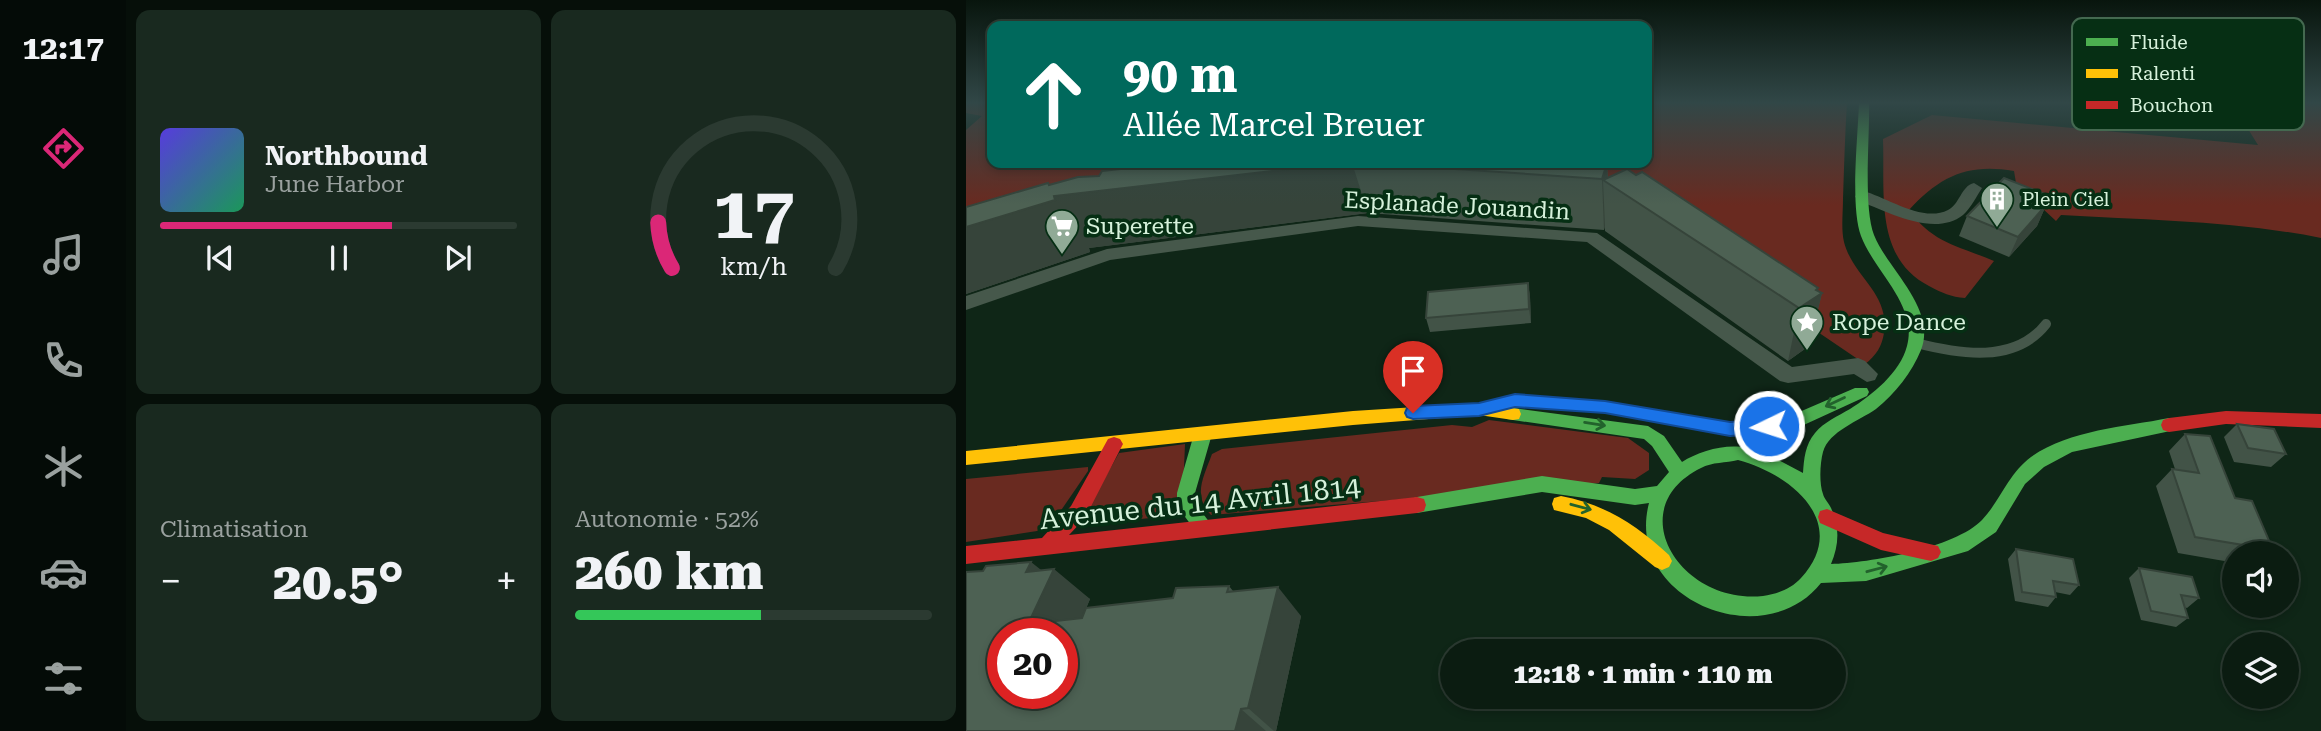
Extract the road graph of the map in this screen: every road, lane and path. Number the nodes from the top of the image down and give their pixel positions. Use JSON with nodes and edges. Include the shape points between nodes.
{"nodes":[{"id":1,"x":1864,"y":136,"type":"edge"},
{"id":2,"x":1974,"y":188,"type":"dead end"},
{"id":3,"x":1863,"y":196,"type":"junction"},
{"id":4,"x":966,"y":303,"type":"edge"},
{"id":5,"x":2046,"y":324,"type":"dead end"},
{"id":6,"x":1916,"y":343,"type":"junction"},
{"id":7,"x":1867,"y":374,"type":"dead end"},
{"id":8,"x":1884,"y":388,"type":"junction"},
{"id":9,"x":1479,"y":409,"type":"junction"},
{"id":10,"x":2321,"y":421,"type":"edge"},
{"id":11,"x":1838,"y":422,"type":"junction"},
{"id":12,"x":1789,"y":424,"type":"junction"},
{"id":13,"x":1203,"y":434,"type":"junction"},
{"id":14,"x":1114,"y":443,"type":"junction"},
{"id":15,"x":1752,"y":454,"type":"junction"},
{"id":16,"x":966,"y":458,"type":"edge"},
{"id":17,"x":1678,"y":471,"type":"junction"},
{"id":18,"x":1814,"y":493,"type":"junction"},
{"id":19,"x":1659,"y":495,"type":"junction"},
{"id":20,"x":1440,"y":502,"type":"junction"},
{"id":21,"x":1827,"y":517,"type":"junction"},
{"id":22,"x":1204,"y":527,"type":"junction"},
{"id":23,"x":1047,"y":546,"type":"junction"},
{"id":24,"x":1936,"y":553,"type":"junction"},
{"id":25,"x":966,"y":555,"type":"edge"},
{"id":26,"x":1665,"y":564,"type":"junction"},
{"id":27,"x":1817,"y":574,"type":"junction"}],
"edges":[{"from":1,"to":3,"type":"main road"},
{"from":2,"to":3,"type":"street","via":[[1956,214],[1941,218],[1922,217]]},
{"from":3,"to":6,"type":"main road","via":[[1866,233],[1878,260],[1911,305]]},
{"from":4,"to":7,"type":"street","name":"Esplanade Jouandin","via":[[1107,255],[1358,221],[1591,237],[1788,375],[1858,366]]},
{"from":5,"to":6,"type":"lane","via":[[2033,340],[1991,351],[1955,351]]},
{"from":6,"to":8,"type":"main road","via":[[1907,365]]},
{"from":8,"to":11,"type":"main road","via":[[1868,406]]},
{"from":8,"to":12,"type":"main road","one_way":true,"via":[[1854,394]]},
{"from":9,"to":12,"type":"lane","via":[[1515,401],[1605,407],[1730,429]]},
{"from":9,"to":13,"type":"main road"},
{"from":9,"to":17,"type":"main road","one_way":true,"via":[[1648,433]]},
{"from":10,"to":24,"type":"main road","via":[[2206,417],[2068,446],[2019,479],[1989,526],[1961,545]]},
{"from":11,"to":12,"type":"lane"},
{"from":11,"to":18,"type":"main road","via":[[1814,450]]},
{"from":12,"to":15,"type":"main road"},
{"from":13,"to":14,"type":"main road"},
{"from":13,"to":22,"type":"main road","via":[[1186,506]]},
{"from":14,"to":16,"type":"main road"},
{"from":14,"to":23,"type":"main road","via":[[1078,512]]},
{"from":15,"to":17,"type":"main road","via":[[1716,454]]},
{"from":15,"to":18,"type":"main road","via":[[1780,465]]},
{"from":17,"to":19,"type":"main road"},
{"from":18,"to":21,"type":"main road"},
{"from":19,"to":20,"type":"main road","name":"Avenue du 14 Avril 1814","via":[[1635,497],[1542,484]]},
{"from":19,"to":26,"type":"main road","via":[[1653,517],[1655,541]]},
{"from":20,"to":22,"type":"main road","name":"Avenue du 14 Avril 1814"},
{"from":20,"to":26,"type":"main road","name":"Avenue du 14 Avril 1814","one_way":true,"via":[[1578,505],[1610,516]]},
{"from":21,"to":24,"type":"main road","via":[[1881,541]]},
{"from":21,"to":27,"type":"main road","via":[[1828,551]]},
{"from":22,"to":23,"type":"main road","name":"Avenue du 14 Avril 1814"},
{"from":23,"to":25,"type":"main road","name":"Avenue du 14 Avril 1814"},
{"from":27,"to":24,"type":"main road","one_way":true,"via":[[1866,572]]},
{"from":26,"to":27,"type":"main road","via":[[1703,597],[1729,606],[1784,602]]}]}
